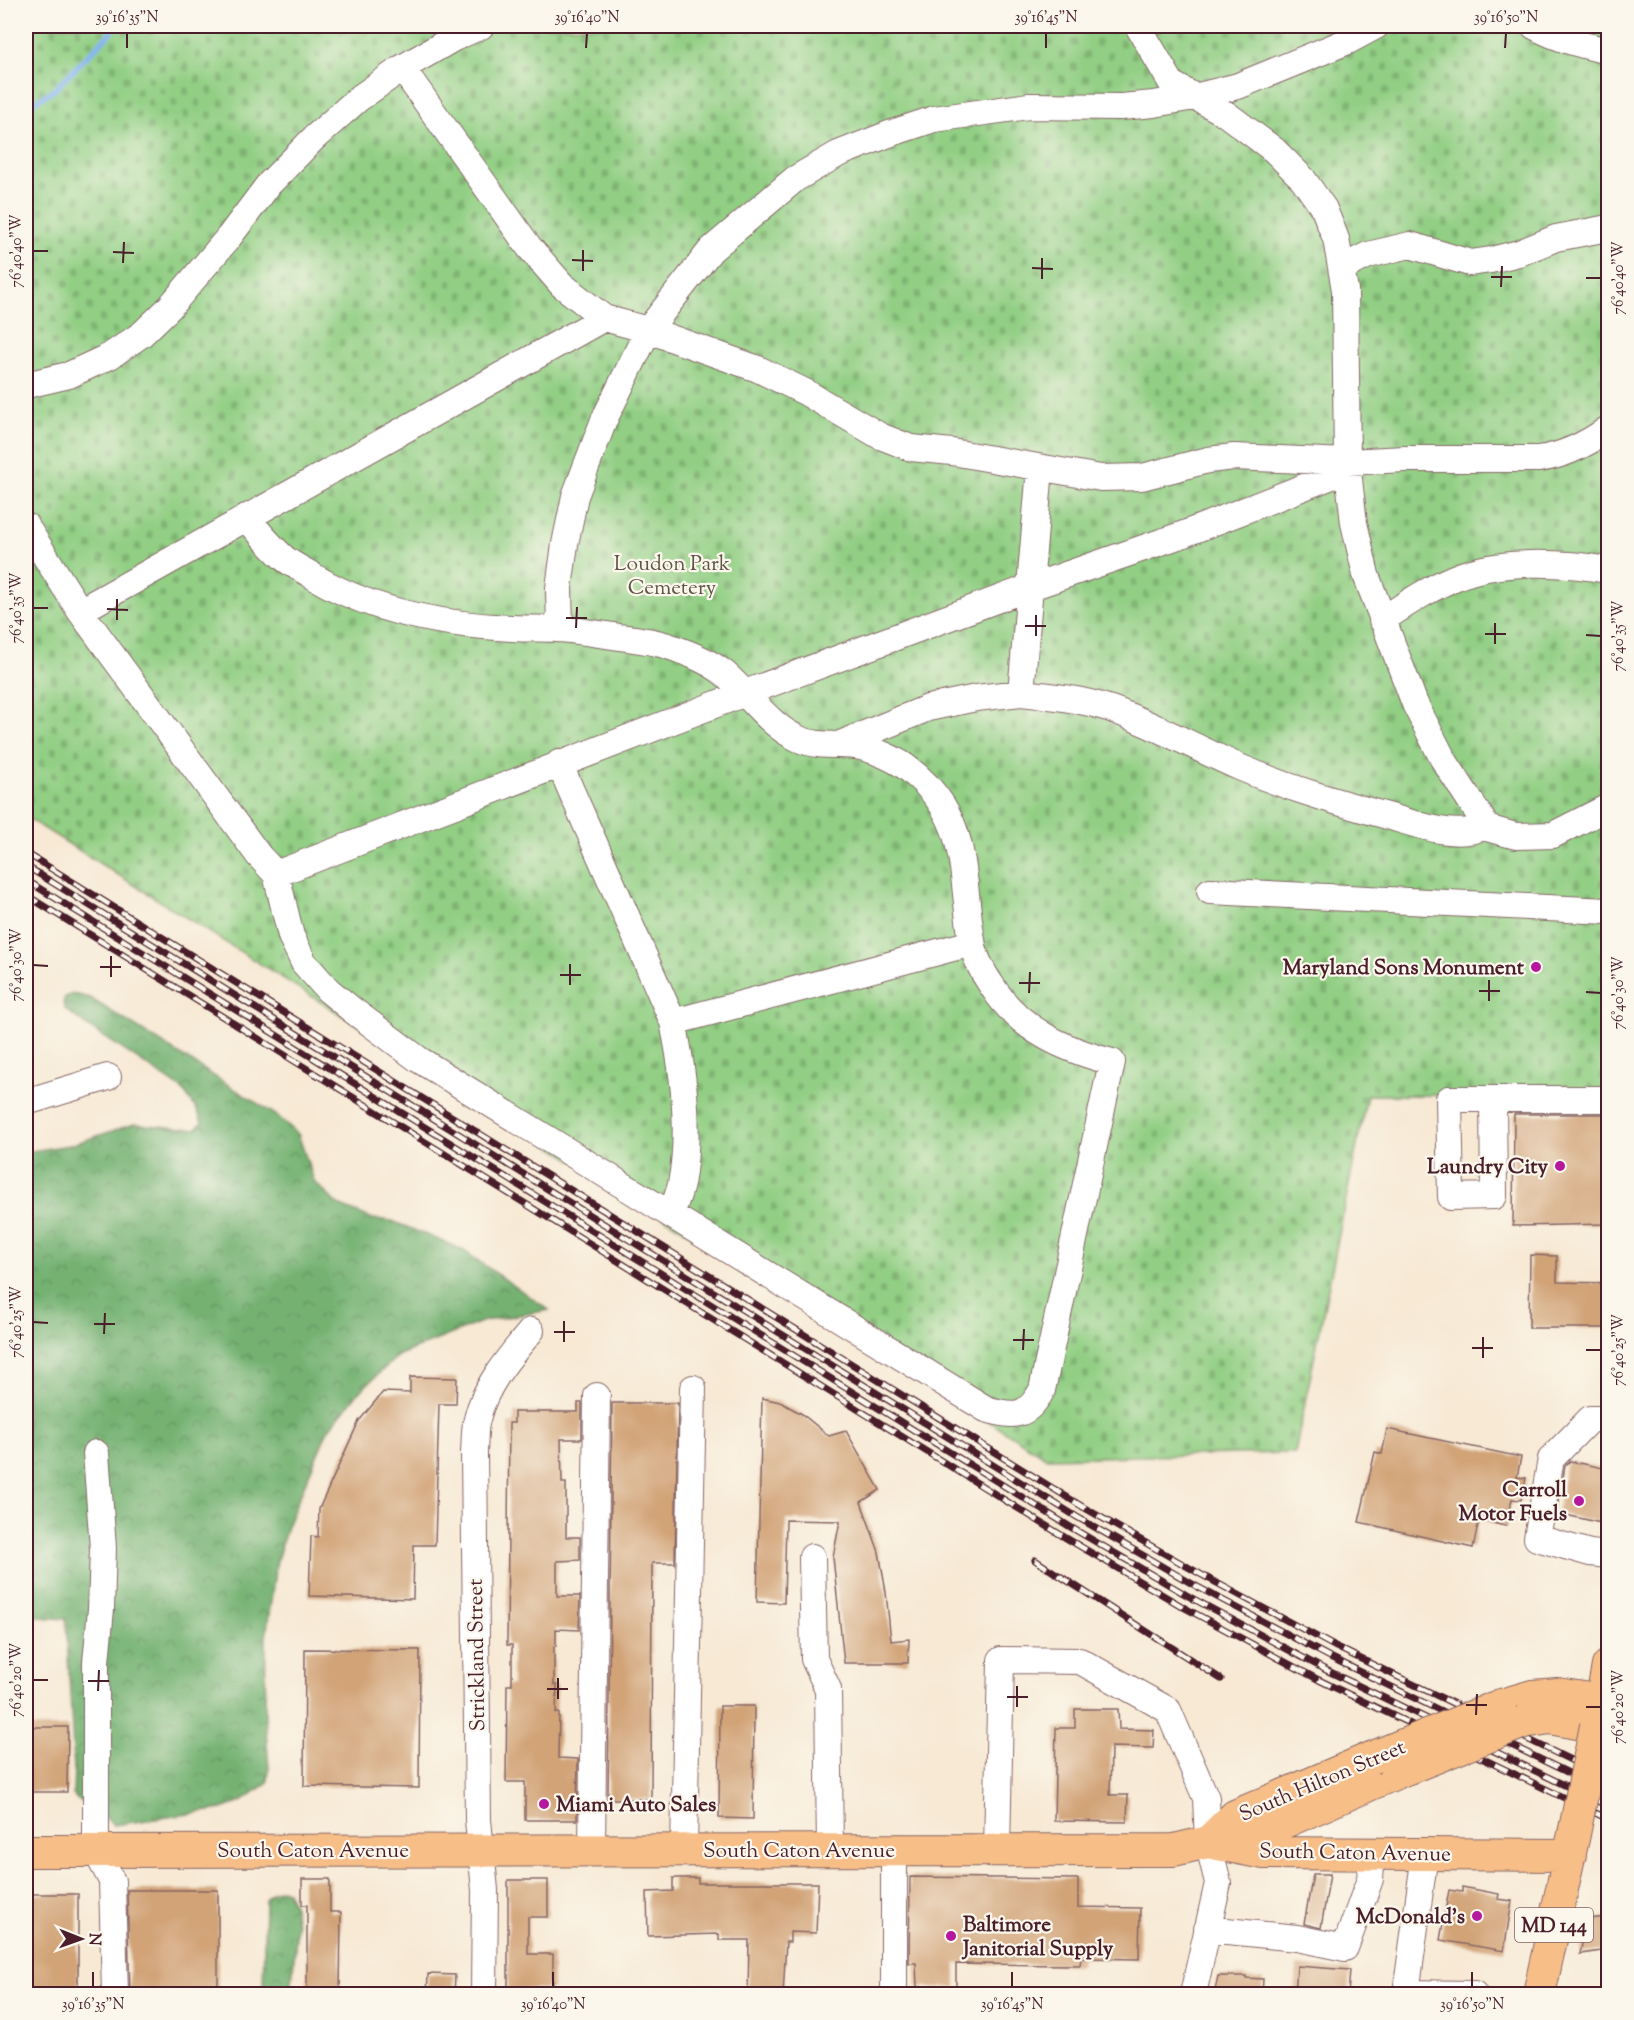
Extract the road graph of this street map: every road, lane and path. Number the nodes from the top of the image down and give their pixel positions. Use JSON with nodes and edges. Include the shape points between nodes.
{"nodes":[{"id":1,"x":481,"y":26,"type":"edge"},
{"id":2,"x":1138,"y":26,"type":"edge"},
{"id":3,"x":1376,"y":26,"type":"edge"},
{"id":4,"x":1534,"y":26,"type":"edge"},
{"id":5,"x":1608,"y":51,"type":"edge"},
{"id":6,"x":402,"y":68,"type":"junction"},
{"id":7,"x":1194,"y":98,"type":"junction"},
{"id":8,"x":1608,"y":228,"type":"edge"},
{"id":9,"x":1342,"y":268,"type":"junction"},
{"id":10,"x":604,"y":318,"type":"junction"},
{"id":11,"x":648,"y":330,"type":"junction"},
{"id":12,"x":26,"y":385,"type":"edge"},
{"id":13,"x":1608,"y":429,"type":"edge"},
{"id":14,"x":1347,"y":462,"type":"junction"},
{"id":15,"x":1040,"y":468,"type":"junction"},
{"id":16,"x":246,"y":517,"type":"junction"},
{"id":17,"x":26,"y":526,"type":"edge"},
{"id":18,"x":1608,"y":570,"type":"edge"},
{"id":19,"x":1031,"y":587,"type":"junction"},
{"id":20,"x":80,"y":610,"type":"junction"},
{"id":21,"x":1382,"y":620,"type":"junction"},
{"id":22,"x":560,"y":629,"type":"junction"},
{"id":23,"x":745,"y":693,"type":"junction"},
{"id":24,"x":1021,"y":693,"type":"junction"},
{"id":25,"x":835,"y":746,"type":"junction"},
{"id":26,"x":560,"y":763,"type":"junction"},
{"id":27,"x":1608,"y":807,"type":"edge"},
{"id":28,"x":1484,"y":827,"type":"junction"},
{"id":29,"x":276,"y":874,"type":"junction"},
{"id":30,"x":1210,"y":891,"type":"dead end"},
{"id":31,"x":1608,"y":911,"type":"edge"},
{"id":32,"x":972,"y":943,"type":"junction"},
{"id":33,"x":673,"y":1022,"type":"junction"},
{"id":34,"x":108,"y":1077,"type":"dead end"},
{"id":35,"x":1493,"y":1099,"type":"dead end"},
{"id":36,"x":1608,"y":1099,"type":"edge"},
{"id":37,"x":26,"y":1102,"type":"edge"},
{"id":38,"x":671,"y":1215,"type":"junction"},
{"id":39,"x":531,"y":1331,"type":"dead end"},
{"id":40,"x":693,"y":1388,"type":"dead end"},
{"id":41,"x":597,"y":1396,"type":"dead end"},
{"id":42,"x":1608,"y":1419,"type":"edge"},
{"id":43,"x":96,"y":1454,"type":"dead end"},
{"id":44,"x":1608,"y":1555,"type":"edge"},
{"id":45,"x":812,"y":1557,"type":"dead end"},
{"id":46,"x":1608,"y":1666,"type":"edge"},
{"id":47,"x":1604,"y":1714,"type":"edge"},
{"id":48,"x":1208,"y":1842,"type":"junction"},
{"id":49,"x":1572,"y":1844,"type":"junction"},
{"id":50,"x":481,"y":1850,"type":"junction"},
{"id":51,"x":592,"y":1850,"type":"junction"},
{"id":52,"x":684,"y":1850,"type":"junction"},
{"id":53,"x":830,"y":1850,"type":"junction"},
{"id":54,"x":894,"y":1850,"type":"junction"},
{"id":55,"x":998,"y":1850,"type":"junction"},
{"id":56,"x":26,"y":1851,"type":"edge"},
{"id":57,"x":96,"y":1851,"type":"junction"},
{"id":58,"x":1372,"y":1854,"type":"junction"},
{"id":59,"x":1425,"y":1854,"type":"junction"},
{"id":60,"x":1208,"y":1929,"type":"junction"},
{"id":61,"x":115,"y":1995,"type":"edge"},
{"id":62,"x":484,"y":1995,"type":"edge"},
{"id":63,"x":894,"y":1995,"type":"edge"},
{"id":64,"x":1193,"y":1995,"type":"edge"},
{"id":65,"x":1474,"y":1995,"type":"edge"},
{"id":66,"x":1539,"y":1995,"type":"edge"}],
"edges":[{"from":1,"to":6,"type":"street"},
{"from":2,"to":7,"type":"street","via":[[1172,84]]},
{"from":3,"to":7,"type":"street","via":[[1297,63]]},
{"from":4,"to":5,"type":"street","via":[[1580,45]]},
{"from":6,"to":10,"type":"street","via":[[529,247],[562,285]]},
{"from":6,"to":12,"type":"street","via":[[358,99],[299,153],[269,184],[169,308],[142,334],[110,357],[69,375]]},
{"from":7,"to":9,"type":"street","via":[[1226,114],[1274,150],[1303,179],[1324,209]]},
{"from":7,"to":11,"type":"street","via":[[1122,107],[1029,106],[980,111],[934,119],[838,154],[795,179],[711,250]]},
{"from":8,"to":9,"type":"street","via":[[1556,238],[1491,260],[1470,263],[1410,245],[1368,255]]},
{"from":9,"to":14,"type":"street"},
{"from":10,"to":11,"type":"street"},
{"from":10,"to":16,"type":"street"},
{"from":11,"to":15,"type":"street","via":[[758,369],[880,436],[911,448]]},
{"from":11,"to":22,"type":"street","via":[[603,420],[575,496],[559,588]]},
{"from":13,"to":14,"type":"street","via":[[1554,457]]},
{"from":14,"to":15,"type":"street","via":[[1234,457],[1143,477],[1101,478]]},
{"from":14,"to":19,"type":"street","via":[[1332,476],[1184,534]]},
{"from":14,"to":21,"type":"street","via":[[1354,524]]},
{"from":15,"to":19,"type":"street"},
{"from":16,"to":20,"type":"street"},
{"from":16,"to":22,"type":"street","via":[[285,559],[330,587],[372,604],[423,618],[477,626]]},
{"from":17,"to":20,"type":"street"},
{"from":18,"to":21,"type":"street","via":[[1533,563],[1488,569],[1455,577]]},
{"from":19,"to":23,"type":"street"},
{"from":19,"to":24,"type":"street"},
{"from":20,"to":29,"type":"street"},
{"from":21,"to":28,"type":"street","via":[[1415,704]]},
{"from":22,"to":23,"type":"street","via":[[665,645],[704,660]]},
{"from":23,"to":25,"type":"street","via":[[789,735],[805,742]]},
{"from":23,"to":26,"type":"street"},
{"from":24,"to":25,"type":"street","via":[[928,708]]},
{"from":24,"to":28,"type":"street","via":[[1082,700],[1112,710],[1240,767],[1347,805],[1459,833]]},
{"from":25,"to":32,"type":"street","via":[[856,747],[890,758],[908,768],[940,802],[960,846]]},
{"from":26,"to":29,"type":"street"},
{"from":26,"to":33,"type":"street"},
{"from":27,"to":28,"type":"street","via":[[1553,835],[1516,836]]},
{"from":29,"to":38,"type":"street","via":[[291,936],[304,963],[351,1010],[418,1059]]},
{"from":30,"to":31,"type":"street"},
{"from":32,"to":33,"type":"street"},
{"from":32,"to":38,"type":"street","via":[[985,976],[1019,1020],[1060,1045],[1112,1062],[1042,1390],[1035,1404],[1015,1414],[986,1409]]},
{"from":33,"to":38,"type":"street","via":[[685,1122],[681,1185]]},
{"from":34,"to":37,"type":"street"},
{"from":35,"to":36,"type":"street"},
{"from":39,"to":50,"type":"street","name":"Strickland Street","via":[[483,1398],[476,1421],[477,1820]]},
{"from":40,"to":52,"type":"street"},
{"from":41,"to":51,"type":"street"},
{"from":42,"to":44,"type":"street","via":[[1590,1419],[1551,1459],[1537,1538]]},
{"from":43,"to":57,"type":"street","via":[[103,1548],[96,1662]]},
{"from":45,"to":53,"type":"street","via":[[814,1659],[828,1689]]},
{"from":46,"to":47,"type":"main road","number":"MD 144"},
{"from":47,"to":48,"type":"main road","name":"South Hilton Street","bridge":true,"via":[[1558,1694],[1532,1696],[1512,1713],[1383,1766],[1235,1816]]},
{"from":47,"to":49,"type":"main road","number":"MD 144","bridge":true},
{"from":48,"to":55,"type":"main road","name":"South Caton Avenue","via":[[1174,1850]]},
{"from":48,"to":55,"type":"street","via":[[1206,1798],[1168,1710],[1080,1661],[1001,1660]]},
{"from":48,"to":58,"type":"main road","name":"South Caton Avenue","via":[[1264,1853]]},
{"from":48,"to":60,"type":"street","via":[[1218,1883]]},
{"from":49,"to":59,"type":"main road","name":"South Caton Avenue"},
{"from":49,"to":66,"type":"main road","number":"MD 144"},
{"from":50,"to":51,"type":"main road","name":"South Caton Avenue"},
{"from":50,"to":57,"type":"main road","name":"South Caton Avenue"},
{"from":50,"to":62,"type":"street","name":"Strickland Street","via":[[485,1890]]},
{"from":51,"to":52,"type":"main road","name":"South Caton Avenue"},
{"from":52,"to":53,"type":"main road","name":"South Caton Avenue"},
{"from":53,"to":54,"type":"main road","name":"South Caton Avenue"},
{"from":54,"to":55,"type":"main road","name":"South Caton Avenue"},
{"from":54,"to":63,"type":"street"},
{"from":56,"to":57,"type":"main road","name":"South Caton Avenue"},
{"from":57,"to":61,"type":"street","via":[[112,1881]]},
{"from":58,"to":59,"type":"main road","name":"South Caton Avenue"},
{"from":58,"to":60,"type":"street","via":[[1370,1879],[1345,1948],[1297,1938]]},
{"from":59,"to":65,"type":"street","via":[[1406,1993]]},
{"from":60,"to":64,"type":"street"}]}
